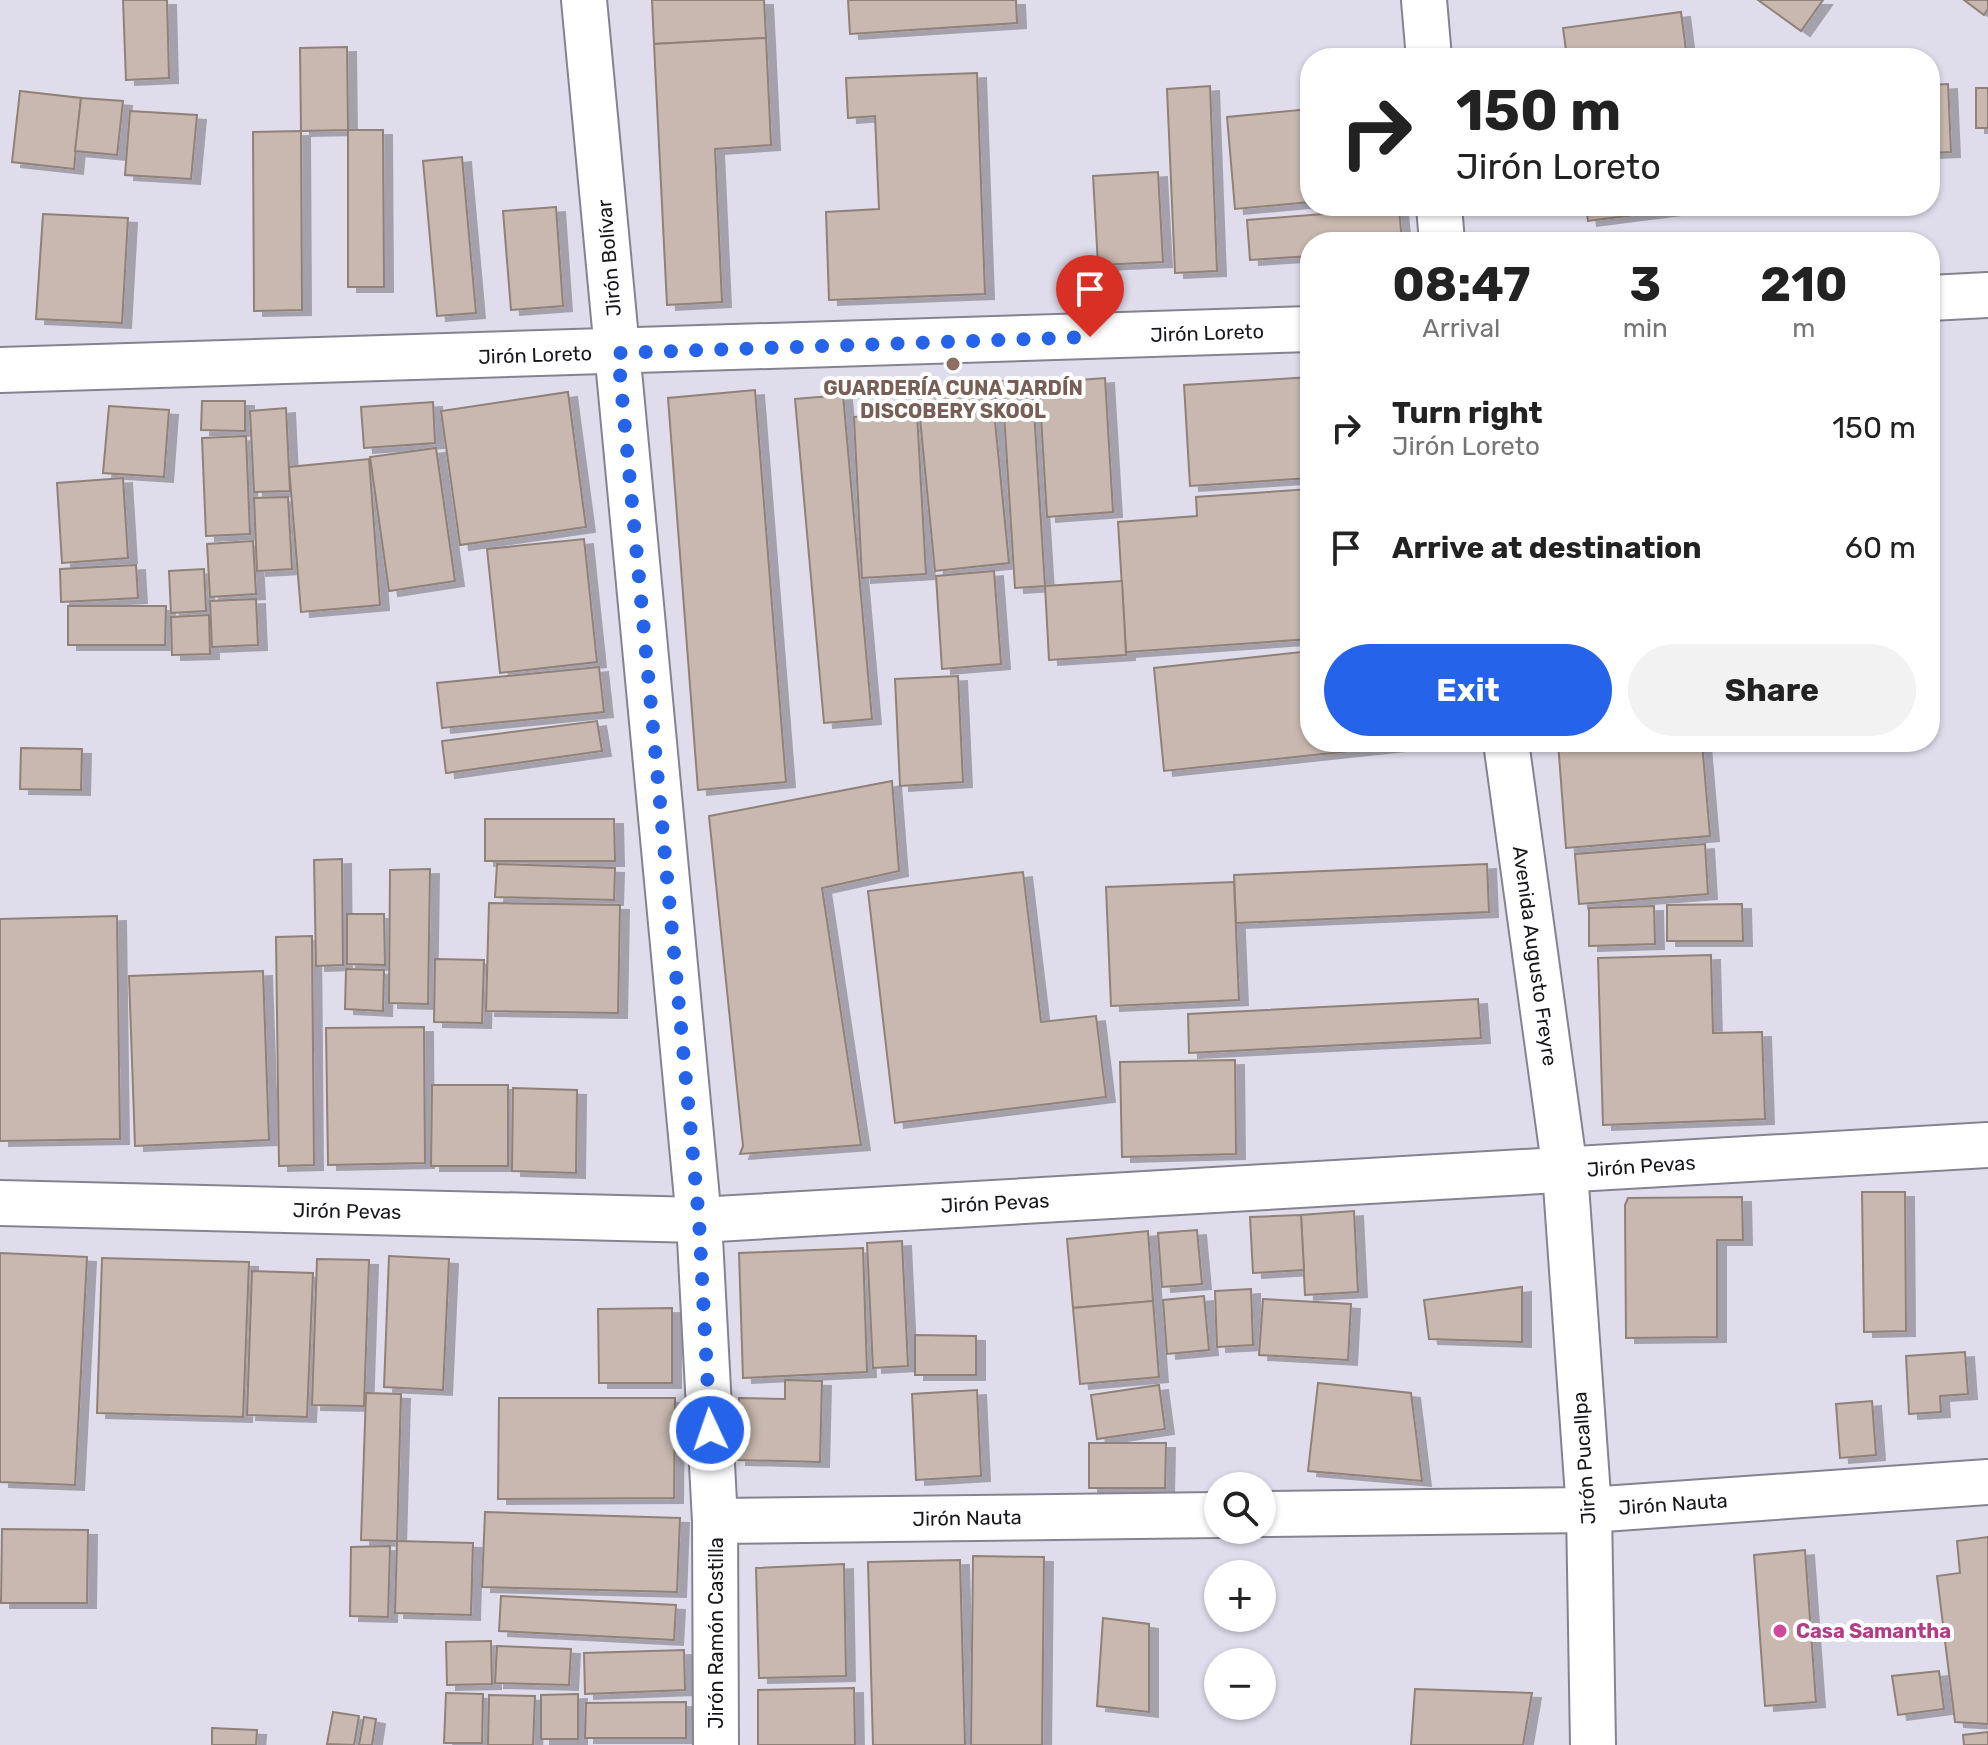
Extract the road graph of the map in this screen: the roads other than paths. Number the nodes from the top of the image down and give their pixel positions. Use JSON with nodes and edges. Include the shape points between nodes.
{"nodes":[{"id":1,"x":584,"y":0,"type":"edge"},
{"id":2,"x":1424,"y":0,"type":"edge"},
{"id":3,"x":1428,"y":48,"type":"edge"},
{"id":4,"x":1988,"y":295,"type":"edge"},
{"id":5,"x":1940,"y":297,"type":"edge"},
{"id":6,"x":1300,"y":329,"type":"edge"},
{"id":7,"x":618,"y":353,"type":"junction"},
{"id":8,"x":0,"y":370,"type":"edge"},
{"id":9,"x":1507,"y":752,"type":"edge"},
{"id":10,"x":1988,"y":1145,"type":"edge"},
{"id":11,"x":1565,"y":1171,"type":"junction"},
{"id":12,"x":0,"y":1203,"type":"edge"},
{"id":13,"x":699,"y":1220,"type":"junction"},
{"id":14,"x":1988,"y":1482,"type":"edge"},
{"id":15,"x":1589,"y":1510,"type":"junction"},
{"id":16,"x":1276,"y":1514,"type":"edge"},
{"id":17,"x":1204,"y":1515,"type":"edge"},
{"id":18,"x":715,"y":1521,"type":"junction"},
{"id":19,"x":716,"y":1745,"type":"edge"},
{"id":20,"x":1593,"y":1745,"type":"edge"}],
"edges":[{"from":1,"to":7,"type":"street","name":"Jirón Bolívar"},
{"from":2,"to":3,"type":"street"},
{"from":4,"to":5,"type":"street"},
{"from":6,"to":7,"type":"street","name":"Jirón Loreto"},
{"from":7,"to":8,"type":"street","name":"Jirón Loreto"},
{"from":7,"to":13,"type":"street","name":"Jirón Bolívar"},
{"from":9,"to":11,"type":"street","name":"Avenida Augusto Freyre"},
{"from":10,"to":11,"type":"street","name":"Jirón Pevas"},
{"from":11,"to":13,"type":"street","name":"Jirón Pevas"},
{"from":11,"to":15,"type":"street","name":"Jirón Pucallpa"},
{"from":12,"to":13,"type":"street","name":"Jirón Pevas"},
{"from":13,"to":18,"type":"street","name":"Jirón Bolívar"},
{"from":14,"to":15,"type":"street","name":"Jirón Nauta"},
{"from":15,"to":16,"type":"street","name":"Jirón Nauta"},
{"from":15,"to":20,"type":"street","name":"Jirón Pucallpa"},
{"from":17,"to":18,"type":"street","name":"Jirón Nauta"},
{"from":18,"to":19,"type":"street","name":"Jirón Ramón Castilla"}]}
